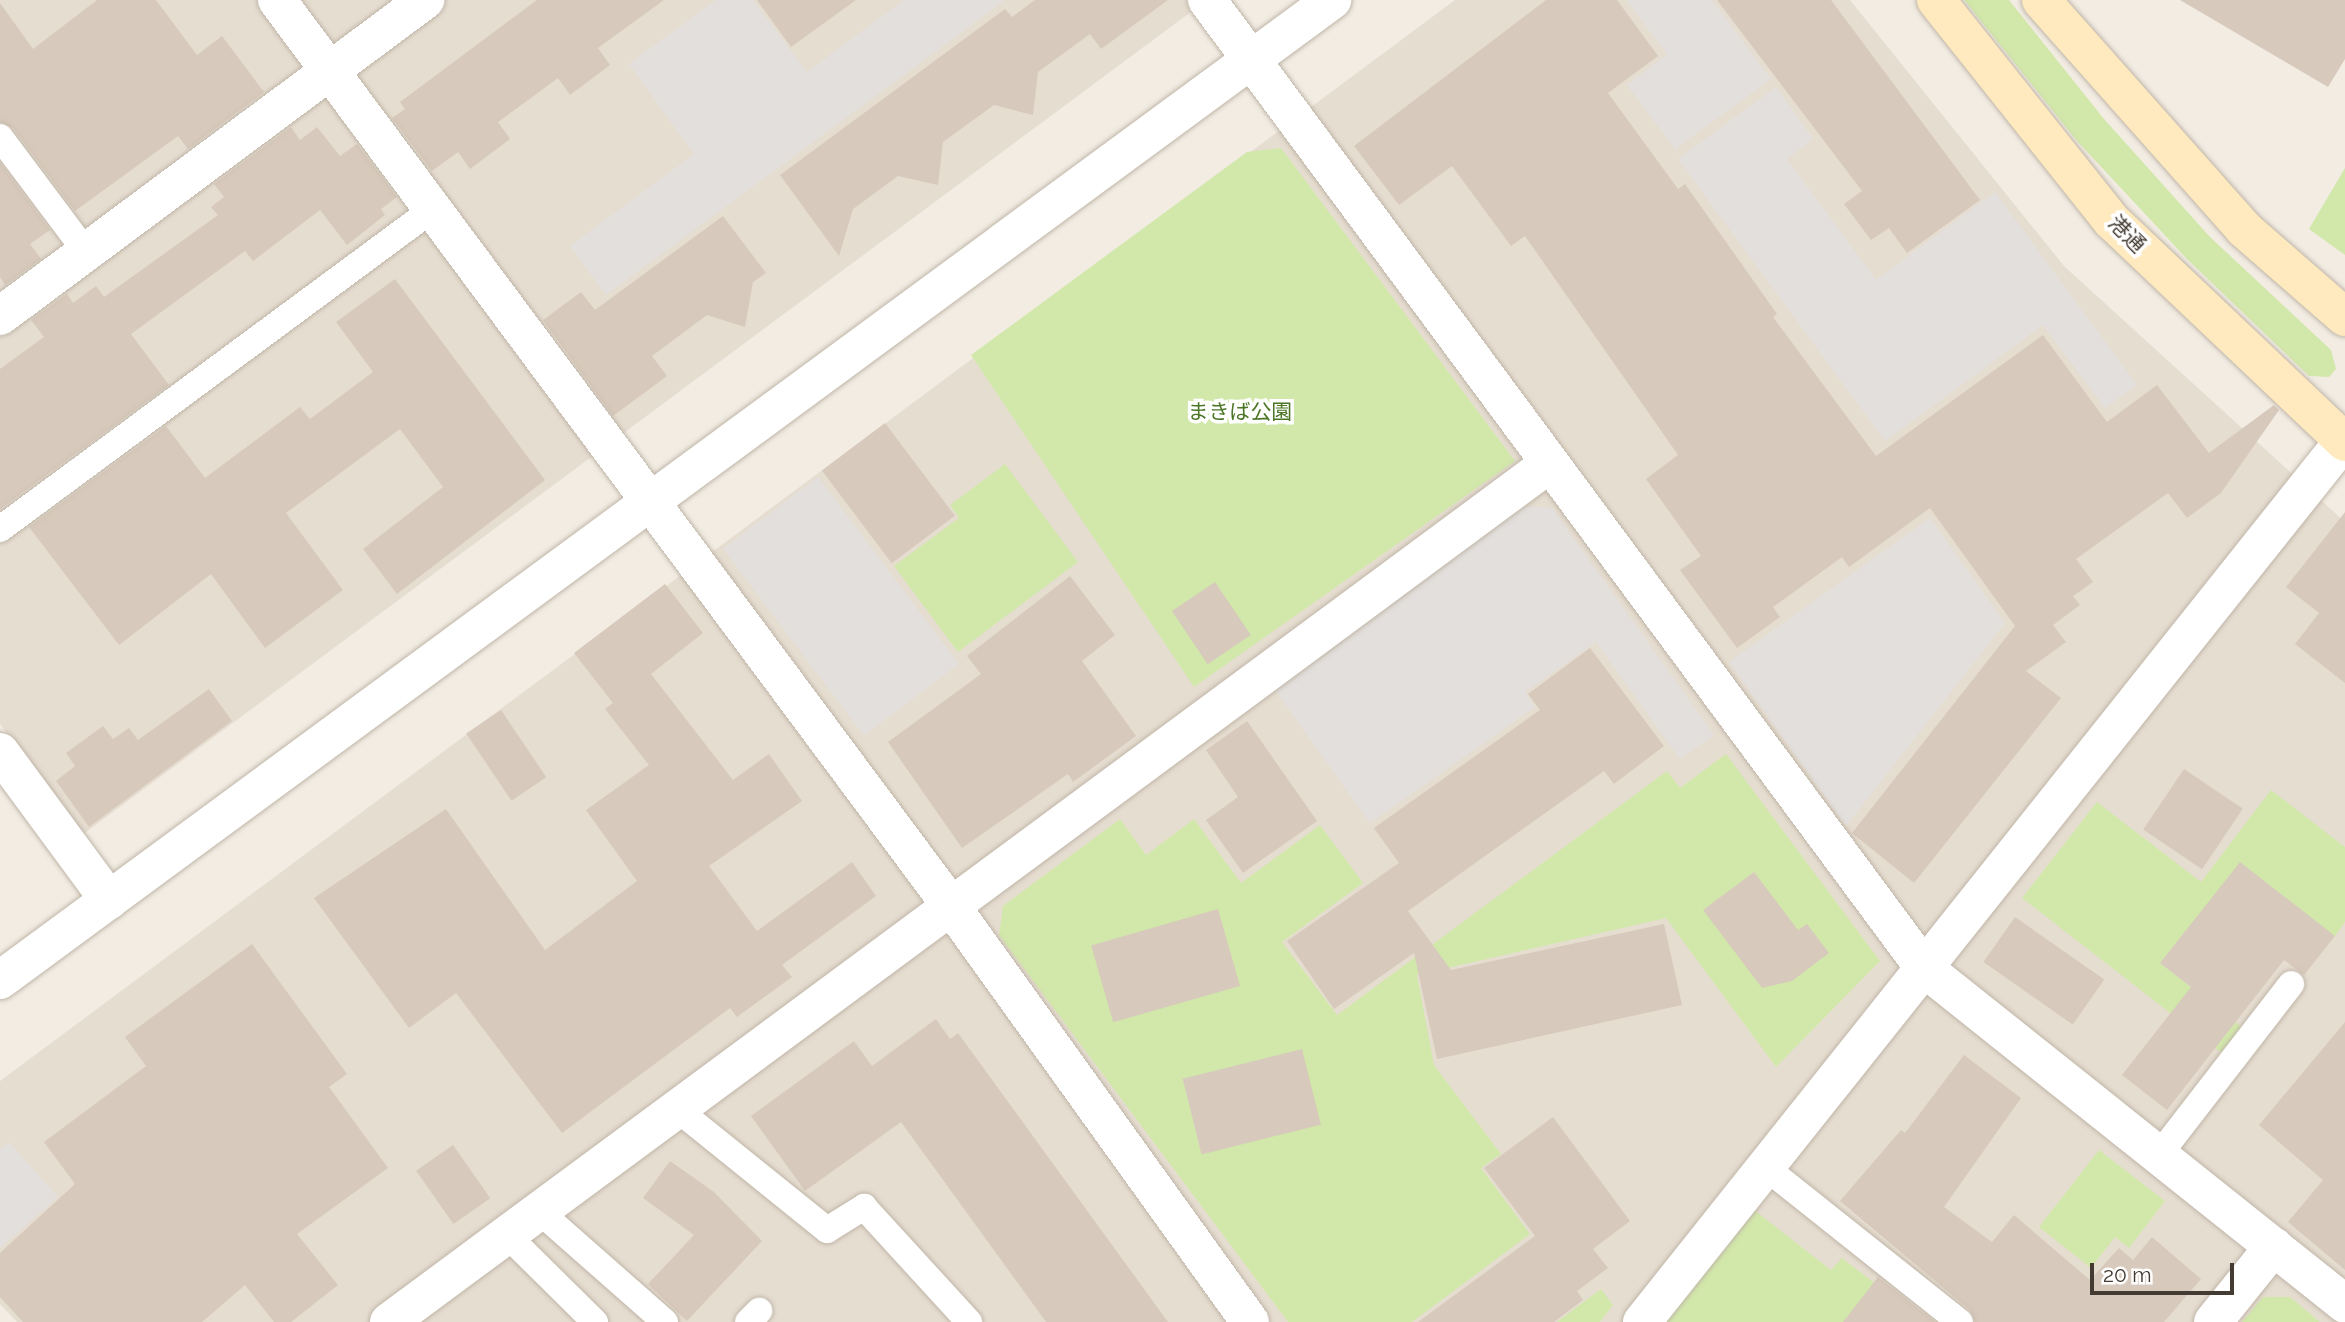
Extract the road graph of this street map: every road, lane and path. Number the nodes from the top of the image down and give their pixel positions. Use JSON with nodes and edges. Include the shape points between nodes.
{"nodes":[{"id":1,"x":277,"y":0,"type":"edge"},
{"id":2,"x":425,"y":0,"type":"edge"},
{"id":3,"x":1207,"y":0,"type":"edge"},
{"id":4,"x":1332,"y":0,"type":"edge"},
{"id":5,"x":1936,"y":0,"type":"edge"},
{"id":6,"x":2041,"y":0,"type":"edge"},
{"id":7,"x":1251,"y":60,"type":"junction"},
{"id":8,"x":330,"y":71,"type":"junction"},
{"id":9,"x":0,"y":137,"type":"edge"},
{"id":10,"x":433,"y":209,"type":"junction"},
{"id":11,"x":86,"y":252,"type":"junction"},
{"id":12,"x":0,"y":316,"type":"edge"},
{"id":13,"x":2345,"y":317,"type":"edge"},
{"id":14,"x":2345,"y":441,"type":"edge"},
{"id":15,"x":1549,"y":464,"type":"junction"},
{"id":16,"x":650,"y":502,"type":"junction"},
{"id":17,"x":0,"y":529,"type":"edge"},
{"id":18,"x":0,"y":752,"type":"edge"},
{"id":19,"x":109,"y":900,"type":"junction"},
{"id":20,"x":951,"y":906,"type":"junction"},
{"id":21,"x":1924,"y":968,"type":"junction"},
{"id":22,"x":0,"y":980,"type":"edge"},
{"id":23,"x":2291,"y":984,"type":"dead end"},
{"id":24,"x":677,"y":1109,"type":"junction"},
{"id":25,"x":2159,"y":1155,"type":"junction"},
{"id":26,"x":1765,"y":1167,"type":"junction"},
{"id":27,"x":539,"y":1211,"type":"junction"},
{"id":28,"x":506,"y":1235,"type":"junction"},
{"id":29,"x":2274,"y":1246,"type":"junction"},
{"id":30,"x":2345,"y":1304,"type":"edge"},
{"id":31,"x":388,"y":1322,"type":"edge"},
{"id":32,"x":595,"y":1322,"type":"edge"},
{"id":33,"x":665,"y":1322,"type":"edge"},
{"id":34,"x":969,"y":1322,"type":"edge"},
{"id":35,"x":1250,"y":1322,"type":"edge"},
{"id":36,"x":1642,"y":1322,"type":"edge"},
{"id":37,"x":1959,"y":1322,"type":"edge"},
{"id":38,"x":2213,"y":1322,"type":"edge"}],
"edges":[{"from":1,"to":8,"type":"street"},
{"from":2,"to":8,"type":"street"},
{"from":3,"to":7,"type":"street"},
{"from":4,"to":7,"type":"street"},
{"from":5,"to":14,"type":"street","name":"港通","via":[[2112,221]]},
{"from":6,"to":13,"type":"street","via":[[2244,229]]},
{"from":7,"to":15,"type":"street"},
{"from":7,"to":16,"type":"street"},
{"from":8,"to":10,"type":"street"},
{"from":8,"to":11,"type":"street"},
{"from":9,"to":11,"type":"lane"},
{"from":10,"to":16,"type":"street"},
{"from":10,"to":17,"type":"lane"},
{"from":11,"to":12,"type":"street"},
{"from":14,"to":21,"type":"street"},
{"from":15,"to":20,"type":"street"},
{"from":15,"to":21,"type":"street"},
{"from":16,"to":19,"type":"street"},
{"from":16,"to":20,"type":"street"},
{"from":18,"to":19,"type":"street"},
{"from":19,"to":22,"type":"street"},
{"from":20,"to":24,"type":"street"},
{"from":20,"to":35,"type":"street"},
{"from":21,"to":25,"type":"street"},
{"from":21,"to":26,"type":"street"},
{"from":23,"to":25,"type":"lane"},
{"from":24,"to":27,"type":"street"},
{"from":24,"to":34,"type":"lane","via":[[827,1230],[864,1207]]},
{"from":25,"to":29,"type":"street"},
{"from":26,"to":36,"type":"street"},
{"from":26,"to":37,"type":"lane"},
{"from":27,"to":28,"type":"street"},
{"from":27,"to":33,"type":"lane"},
{"from":28,"to":31,"type":"street"},
{"from":28,"to":32,"type":"lane"},
{"from":29,"to":30,"type":"street"},
{"from":29,"to":38,"type":"street"}]}
